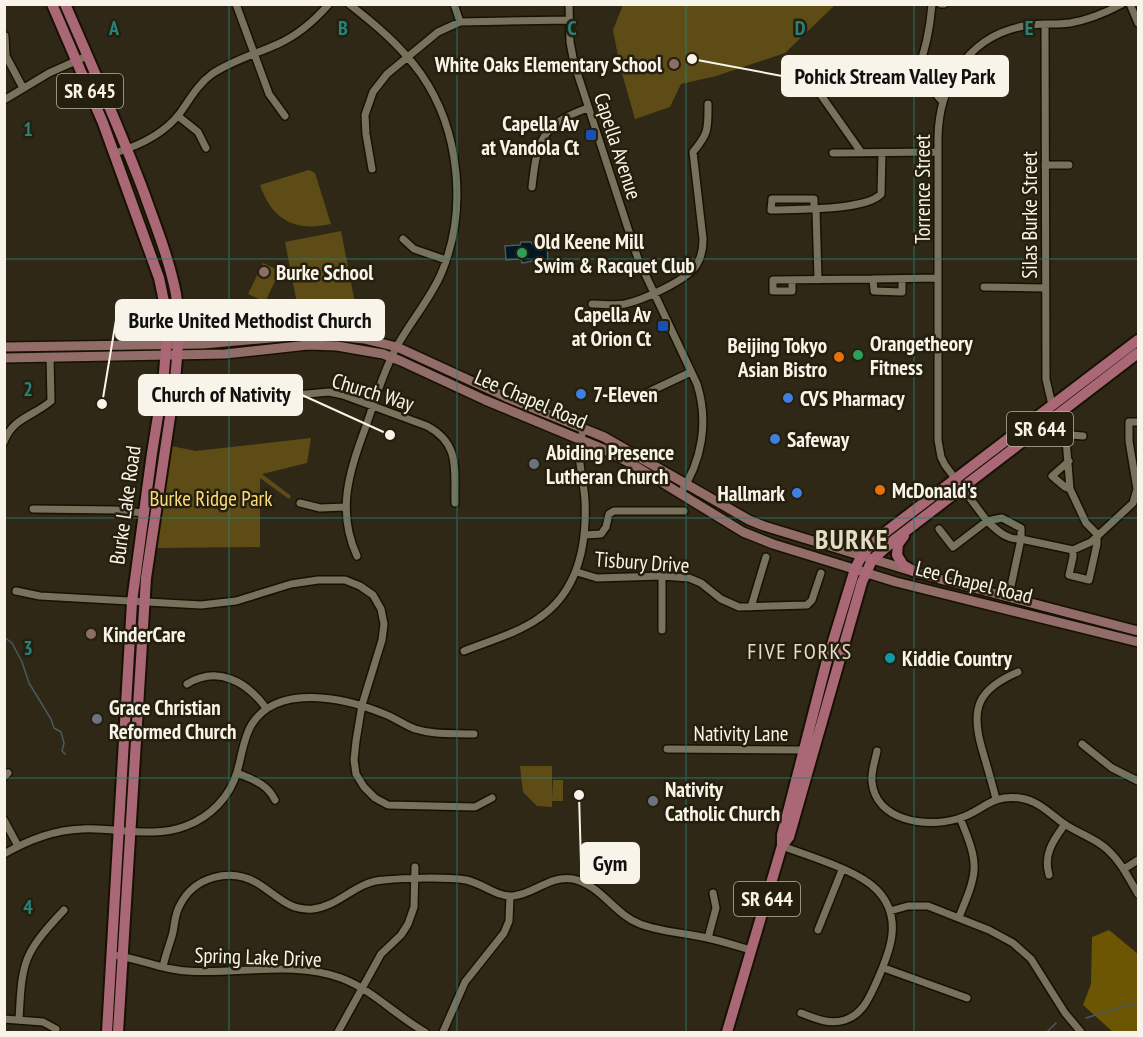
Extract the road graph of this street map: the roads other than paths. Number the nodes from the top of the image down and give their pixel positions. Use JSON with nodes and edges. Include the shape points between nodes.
{"nodes":[{"id":1,"x":52,"y":4,"type":"edge"},
{"id":2,"x":65,"y":4,"type":"edge"},
{"id":3,"x":236,"y":4,"type":"edge"},
{"id":4,"x":329,"y":4,"type":"edge"},
{"id":5,"x":349,"y":4,"type":"edge"},
{"id":6,"x":454,"y":4,"type":"edge"},
{"id":7,"x":569,"y":4,"type":"edge"},
{"id":8,"x":932,"y":4,"type":"edge"},
{"id":9,"x":1122,"y":4,"type":"edge"},
{"id":10,"x":1131,"y":4,"type":"edge"},
{"id":11,"x":569,"y":20,"type":"junction"},
{"id":12,"x":460,"y":22,"type":"junction"},
{"id":13,"x":1138,"y":23,"type":"edge"},
{"id":14,"x":1045,"y":24,"type":"junction"},
{"id":15,"x":5,"y":36,"type":"edge"},
{"id":16,"x":254,"y":54,"type":"junction"},
{"id":17,"x":408,"y":57,"type":"junction"},
{"id":18,"x":82,"y":58,"type":"junction"},
{"id":19,"x":923,"y":59,"type":"junction"},
{"id":20,"x":812,"y":81,"type":"dead end"},
{"id":21,"x":950,"y":81,"type":"junction"},
{"id":22,"x":23,"y":88,"type":"junction"},
{"id":23,"x":4,"y":100,"type":"edge"},
{"id":24,"x":942,"y":101,"type":"junction"},
{"id":25,"x":708,"y":104,"type":"dead end"},
{"id":26,"x":588,"y":108,"type":"junction"},
{"id":27,"x":178,"y":116,"type":"junction"},
{"id":28,"x":285,"y":116,"type":"dead end"},
{"id":29,"x":206,"y":148,"type":"dead end"},
{"id":30,"x":127,"y":149,"type":"junction"},
{"id":31,"x":861,"y":152,"type":"junction"},
{"id":32,"x":938,"y":152,"type":"junction"},
{"id":33,"x":115,"y":153,"type":"junction"},
{"id":34,"x":833,"y":153,"type":"dead end"},
{"id":35,"x":882,"y":153,"type":"junction"},
{"id":36,"x":1045,"y":165,"type":"junction"},
{"id":37,"x":1069,"y":165,"type":"dead end"},
{"id":38,"x":372,"y":169,"type":"dead end"},
{"id":39,"x":532,"y":186,"type":"dead end"},
{"id":40,"x":815,"y":209,"type":"junction"},
{"id":41,"x":404,"y":239,"type":"dead end"},
{"id":42,"x":446,"y":260,"type":"junction"},
{"id":43,"x":938,"y":278,"type":"junction"},
{"id":44,"x":873,"y":279,"type":"junction"},
{"id":45,"x":902,"y":279,"type":"junction"},
{"id":46,"x":792,"y":280,"type":"dead end"},
{"id":47,"x":818,"y":280,"type":"junction"},
{"id":48,"x":984,"y":287,"type":"dead end"},
{"id":49,"x":1045,"y":288,"type":"junction"},
{"id":50,"x":653,"y":292,"type":"junction"},
{"id":51,"x":592,"y":304,"type":"dead end"},
{"id":52,"x":1138,"y":340,"type":"edge"},
{"id":53,"x":4,"y":347,"type":"edge"},
{"id":54,"x":397,"y":347,"type":"junction"},
{"id":55,"x":172,"y":350,"type":"junction"},
{"id":56,"x":1138,"y":353,"type":"edge"},
{"id":57,"x":50,"y":357,"type":"junction"},
{"id":58,"x":392,"y":357,"type":"junction"},
{"id":59,"x":4,"y":358,"type":"edge"},
{"id":60,"x":691,"y":372,"type":"junction"},
{"id":61,"x":636,"y":398,"type":"dead end"},
{"id":62,"x":220,"y":402,"type":"dead end"},
{"id":63,"x":1052,"y":405,"type":"junction"},
{"id":64,"x":374,"y":406,"type":"junction"},
{"id":65,"x":1138,"y":422,"type":"edge"},
{"id":66,"x":584,"y":428,"type":"junction"},
{"id":67,"x":1083,"y":436,"type":"dead end"},
{"id":68,"x":1138,"y":436,"type":"edge"},
{"id":69,"x":580,"y":438,"type":"junction"},
{"id":70,"x":1130,"y":441,"type":"junction"},
{"id":71,"x":4,"y":442,"type":"edge"},
{"id":72,"x":1069,"y":461,"type":"junction"},
{"id":73,"x":687,"y":483,"type":"junction"},
{"id":74,"x":959,"y":484,"type":"junction"},
{"id":75,"x":1070,"y":489,"type":"junction"},
{"id":76,"x":680,"y":494,"type":"junction"},
{"id":77,"x":300,"y":503,"type":"dead end"},
{"id":78,"x":455,"y":503,"type":"dead end"},
{"id":79,"x":345,"y":507,"type":"junction"},
{"id":80,"x":33,"y":509,"type":"dead end"},
{"id":81,"x":684,"y":512,"type":"dead end"},
{"id":82,"x":143,"y":513,"type":"junction"},
{"id":83,"x":987,"y":521,"type":"junction"},
{"id":84,"x":912,"y":526,"type":"junction"},
{"id":85,"x":939,"y":529,"type":"dead end"},
{"id":86,"x":1097,"y":534,"type":"junction"},
{"id":87,"x":585,"y":535,"type":"junction"},
{"id":88,"x":1021,"y":539,"type":"junction"},
{"id":89,"x":1073,"y":550,"type":"junction"},
{"id":90,"x":357,"y":556,"type":"dead end"},
{"id":91,"x":766,"y":557,"type":"dead end"},
{"id":92,"x":861,"y":557,"type":"junction"},
{"id":93,"x":872,"y":560,"type":"junction"},
{"id":94,"x":860,"y":571,"type":"junction"},
{"id":95,"x":577,"y":572,"type":"junction"},
{"id":96,"x":821,"y":573,"type":"dead end"},
{"id":97,"x":917,"y":573,"type":"junction"},
{"id":98,"x":662,"y":576,"type":"junction"},
{"id":99,"x":1011,"y":586,"type":"dead end"},
{"id":100,"x":16,"y":591,"type":"dead end"},
{"id":101,"x":132,"y":602,"type":"junction"},
{"id":102,"x":144,"y":603,"type":"junction"},
{"id":103,"x":751,"y":607,"type":"junction"},
{"id":104,"x":662,"y":630,"type":"dead end"},
{"id":105,"x":1138,"y":631,"type":"edge"},
{"id":106,"x":1138,"y":642,"type":"edge"},
{"id":107,"x":464,"y":651,"type":"dead end"},
{"id":108,"x":1018,"y":672,"type":"dead end"},
{"id":109,"x":187,"y":684,"type":"dead end"},
{"id":110,"x":362,"y":705,"type":"junction"},
{"id":111,"x":266,"y":708,"type":"junction"},
{"id":112,"x":474,"y":734,"type":"dead end"},
{"id":113,"x":1082,"y":744,"type":"dead end"},
{"id":114,"x":667,"y":749,"type":"dead end"},
{"id":115,"x":809,"y":750,"type":"junction"},
{"id":116,"x":877,"y":750,"type":"dead end"},
{"id":117,"x":237,"y":773,"type":"junction"},
{"id":118,"x":1138,"y":781,"type":"edge"},
{"id":119,"x":492,"y":798,"type":"dead end"},
{"id":120,"x":996,"y":799,"type":"junction"},
{"id":121,"x":275,"y":800,"type":"dead end"},
{"id":122,"x":960,"y":818,"type":"junction"},
{"id":123,"x":4,"y":820,"type":"edge"},
{"id":124,"x":1065,"y":824,"type":"junction"},
{"id":125,"x":124,"y":831,"type":"junction"},
{"id":126,"x":18,"y":846,"type":"junction"},
{"id":127,"x":782,"y":846,"type":"junction"},
{"id":128,"x":4,"y":854,"type":"edge"},
{"id":129,"x":1138,"y":860,"type":"edge"},
{"id":130,"x":415,"y":867,"type":"dead end"},
{"id":131,"x":1124,"y":869,"type":"junction"},
{"id":132,"x":842,"y":870,"type":"junction"},
{"id":133,"x":1049,"y":875,"type":"dead end"},
{"id":134,"x":415,"y":879,"type":"junction"},
{"id":135,"x":713,"y":892,"type":"dead end"},
{"id":136,"x":1138,"y":894,"type":"edge"},
{"id":137,"x":510,"y":896,"type":"junction"},
{"id":138,"x":64,"y":910,"type":"dead end"},
{"id":139,"x":890,"y":911,"type":"junction"},
{"id":140,"x":959,"y":917,"type":"junction"},
{"id":141,"x":818,"y":930,"type":"dead end"},
{"id":142,"x":708,"y":938,"type":"junction"},
{"id":143,"x":751,"y":950,"type":"junction"},
{"id":144,"x":117,"y":955,"type":"junction"},
{"id":145,"x":163,"y":967,"type":"junction"},
{"id":146,"x":884,"y":968,"type":"junction"},
{"id":147,"x":362,"y":988,"type":"junction"},
{"id":148,"x":967,"y":998,"type":"dead end"},
{"id":149,"x":801,"y":1013,"type":"dead end"},
{"id":150,"x":4,"y":1019,"type":"edge"},
{"id":151,"x":19,"y":1020,"type":"junction"},
{"id":152,"x":56,"y":1029,"type":"dead end"},
{"id":153,"x":107,"y":1032,"type":"edge"},
{"id":154,"x":118,"y":1032,"type":"edge"},
{"id":155,"x":338,"y":1032,"type":"edge"},
{"id":156,"x":425,"y":1032,"type":"edge"},
{"id":157,"x":443,"y":1032,"type":"edge"},
{"id":158,"x":727,"y":1032,"type":"edge"},
{"id":159,"x":1081,"y":1032,"type":"edge"}],
"edges":[{"from":1,"to":18,"type":"main road","name":"Burke Lake Road","number":"SR 645"},
{"from":2,"to":18,"type":"main road","name":"Burke Lake Road","number":"SR 645"},
{"from":3,"to":16,"type":"street"},
{"from":4,"to":16,"type":"street","via":[[303,29]]},
{"from":5,"to":17,"type":"street","via":[[387,34]]},
{"from":6,"to":12,"type":"street"},
{"from":7,"to":11,"type":"street","name":"Capella Avenue"},
{"from":8,"to":19,"type":"street"},
{"from":9,"to":14,"type":"street","name":"Torrence Street","via":[[1087,20]]},
{"from":10,"to":13,"type":"street"},
{"from":11,"to":12,"type":"street"},
{"from":11,"to":26,"type":"street","name":"Capella Avenue","via":[[570,49]]},
{"from":12,"to":17,"type":"street","via":[[438,32]]},
{"from":14,"to":21,"type":"street","name":"Torrence Street","via":[[1017,27],[988,40],[966,59]]},
{"from":14,"to":36,"type":"street","name":"Silas Burke Street"},
{"from":15,"to":22,"type":"street","via":[[6,56]]},
{"from":16,"to":27,"type":"street","via":[[229,63],[202,82]]},
{"from":16,"to":28,"type":"street","via":[[269,94]]},
{"from":17,"to":38,"type":"street","via":[[380,81],[368,103],[366,134]]},
{"from":17,"to":42,"type":"street","via":[[436,100],[454,154],[456,208]]},
{"from":18,"to":22,"type":"street"},
{"from":18,"to":30,"type":"main road","name":"Burke Lake Road","number":"SR 645"},
{"from":18,"to":33,"type":"main road","name":"Burke Lake Road","number":"SR 645"},
{"from":19,"to":21,"type":"street"},
{"from":19,"to":24,"type":"street","via":[[917,72]]},
{"from":20,"to":31,"type":"street"},
{"from":21,"to":24,"type":"street","name":"Torrence Street"},
{"from":22,"to":23,"type":"street"},
{"from":24,"to":32,"type":"street","name":"Torrence Street"},
{"from":25,"to":50,"type":"street","via":[[706,137],[693,152],[702,252],[689,273]]},
{"from":26,"to":39,"type":"street","via":[[552,126],[535,156]]},
{"from":26,"to":50,"type":"street","name":"Capella Avenue","via":[[638,259]]},
{"from":27,"to":29,"type":"street","via":[[198,132]]},
{"from":27,"to":30,"type":"street"},
{"from":30,"to":33,"type":"street"},
{"from":30,"to":55,"type":"main road","name":"Burke Lake Road","number":"SR 645","via":[[171,275],[178,311]]},
{"from":31,"to":34,"type":"street"},
{"from":31,"to":35,"type":"street"},
{"from":32,"to":35,"type":"street"},
{"from":32,"to":43,"type":"street","name":"Torrence Street"},
{"from":33,"to":55,"type":"main road","name":"Burke Lake Road","number":"SR 645","via":[[161,285]]},
{"from":35,"to":40,"type":"street","via":[[881,194],[877,198]]},
{"from":36,"to":37,"type":"street"},
{"from":36,"to":49,"type":"street","name":"Silas Burke Street"},
{"from":40,"to":40,"type":"street","via":[[814,199],[772,200],[771,210]]},
{"from":40,"to":47,"type":"street"},
{"from":41,"to":42,"type":"street","via":[[414,249]]},
{"from":42,"to":54,"type":"street","via":[[432,291]]},
{"from":43,"to":45,"type":"street"},
{"from":43,"to":74,"type":"street","name":"Torrence Street","via":[[938,440],[941,457]]},
{"from":44,"to":45,"type":"street"},
{"from":44,"to":45,"type":"street","via":[[874,291],[902,292]]},
{"from":44,"to":47,"type":"street"},
{"from":46,"to":47,"type":"street"},
{"from":48,"to":49,"type":"street"},
{"from":49,"to":63,"type":"street","name":"Silas Burke Street","via":[[1046,379]]},
{"from":50,"to":51,"type":"street","via":[[626,303]]},
{"from":50,"to":60,"type":"street","name":"Capella Avenue"},
{"from":52,"to":63,"type":"main road","number":"SR 644"},
{"from":53,"to":55,"type":"main road"},
{"from":54,"to":55,"type":"main road","name":"Lee Chapel Road","via":[[317,334]]},
{"from":54,"to":58,"type":"street"},
{"from":54,"to":66,"type":"main road","name":"Lee Chapel Road"},
{"from":55,"to":57,"type":"main road"},
{"from":55,"to":58,"type":"main road","name":"Lee Chapel Road","via":[[225,354],[321,345]]},
{"from":55,"to":82,"type":"main road","name":"Burke Lake Road","number":"SR 645"},
{"from":55,"to":102,"type":"main road","name":"Burke Lake Road","number":"SR 645","via":[[172,400]]},
{"from":56,"to":74,"type":"main road","number":"SR 644"},
{"from":57,"to":59,"type":"main road"},
{"from":57,"to":71,"type":"street","via":[[51,401],[16,423]]},
{"from":58,"to":64,"type":"street"},
{"from":58,"to":69,"type":"main road","name":"Lee Chapel Road"},
{"from":60,"to":61,"type":"street"},
{"from":60,"to":73,"type":"street","name":"Capella Avenue","via":[[701,397],[704,427]]},
{"from":62,"to":64,"type":"street","name":"Church Way","via":[[320,392]]},
{"from":63,"to":74,"type":"main road","number":"SR 644"},
{"from":64,"to":78,"type":"street","name":"Church Way","via":[[427,426],[445,438],[454,460]]},
{"from":64,"to":79,"type":"street","via":[[350,469]]},
{"from":65,"to":70,"type":"street","via":[[1129,422]]},
{"from":66,"to":69,"type":"street"},
{"from":66,"to":73,"type":"main road","name":"Lee Chapel Road"},
{"from":67,"to":72,"type":"street","via":[[1071,435],[1066,439]]},
{"from":68,"to":70,"type":"street"},
{"from":69,"to":76,"type":"main road","name":"Lee Chapel Road"},
{"from":69,"to":87,"type":"street"},
{"from":70,"to":86,"type":"street","via":[[1136,496]]},
{"from":72,"to":75,"type":"street"},
{"from":72,"to":75,"type":"street","via":[[1052,476]]},
{"from":73,"to":76,"type":"street","name":"Capella Avenue"},
{"from":73,"to":92,"type":"main road","name":"Lee Chapel Road","via":[[764,526]]},
{"from":74,"to":83,"type":"street","name":"Torrence Street"},
{"from":74,"to":84,"type":"main road","number":"SR 644"},
{"from":74,"to":92,"type":"main road","number":"SR 644","via":[[887,531]]},
{"from":75,"to":86,"type":"street","via":[[1086,524]]},
{"from":76,"to":94,"type":"main road","name":"Lee Chapel Road","via":[[752,536]]},
{"from":77,"to":79,"type":"street","via":[[320,508]]},
{"from":79,"to":90,"type":"street","via":[[347,530]]},
{"from":80,"to":82,"type":"street"},
{"from":81,"to":87,"type":"street","via":[[614,512],[609,514],[601,534]]},
{"from":82,"to":101,"type":"main road","name":"Burke Lake Road","number":"SR 645"},
{"from":83,"to":85,"type":"street","via":[[953,547]]},
{"from":83,"to":88,"type":"street","name":"Torrence Street","via":[[1005,537]]},
{"from":83,"to":88,"type":"street","via":[[1002,518],[1017,524]]},
{"from":84,"to":93,"type":"main road","number":"SR 644"},
{"from":84,"to":97,"type":"main road","via":[[900,540],[897,555]]},
{"from":86,"to":89,"type":"street"},
{"from":86,"to":89,"type":"street","via":[[1089,580],[1069,575]]},
{"from":87,"to":95,"type":"street"},
{"from":88,"to":89,"type":"street","name":"Torrence Street"},
{"from":88,"to":99,"type":"street"},
{"from":91,"to":103,"type":"street"},
{"from":92,"to":93,"type":"main road","name":"Lee Chapel Road"},
{"from":92,"to":94,"type":"main road","number":"SR 644"},
{"from":93,"to":94,"type":"main road","number":"SR 644"},
{"from":93,"to":97,"type":"main road","name":"Lee Chapel Road"},
{"from":94,"to":106,"type":"main road","name":"Lee Chapel Road"},
{"from":94,"to":115,"type":"main road","number":"SR 644","via":[[826,664]]},
{"from":95,"to":98,"type":"street","name":"Tisbury Drive","via":[[597,578]]},
{"from":95,"to":107,"type":"street","via":[[558,600],[539,618]]},
{"from":96,"to":103,"type":"street","name":"Tisbury Drive","via":[[807,605]]},
{"from":97,"to":105,"type":"main road","name":"Lee Chapel Road"},
{"from":98,"to":103,"type":"street","name":"Tisbury Drive","via":[[689,578],[721,599],[739,607]]},
{"from":98,"to":104,"type":"street"},
{"from":100,"to":101,"type":"street"},
{"from":101,"to":102,"type":"street"},
{"from":101,"to":125,"type":"main road","name":"Burke Lake Road","number":"SR 645"},
{"from":102,"to":110,"type":"street","via":[[236,602],[291,584],[318,580],[345,580],[360,586],[381,609],[384,624]]},
{"from":102,"to":125,"type":"main road","name":"Burke Lake Road","number":"SR 645"},
{"from":108,"to":120,"type":"street","via":[[990,687],[976,713],[977,731]]},
{"from":109,"to":111,"type":"street","via":[[204,676],[233,679],[248,687]]},
{"from":110,"to":111,"type":"street","via":[[318,698],[283,701]]},
{"from":110,"to":112,"type":"street","via":[[414,728]]},
{"from":110,"to":119,"type":"street","via":[[354,760],[356,774],[375,798],[388,805],[476,807]]},
{"from":111,"to":117,"type":"street","via":[[248,733]]},
{"from":113,"to":118,"type":"street","via":[[1112,768]]},
{"from":114,"to":115,"type":"street","name":"Nativity Lane"},
{"from":115,"to":127,"type":"main road","number":"SR 644"},
{"from":116,"to":122,"type":"street","via":[[872,784],[886,809],[923,822]]},
{"from":117,"to":121,"type":"street","via":[[263,784]]},
{"from":117,"to":125,"type":"street","via":[[220,802],[193,823],[163,832]]},
{"from":120,"to":122,"type":"street"},
{"from":120,"to":124,"type":"street","via":[[1031,801]]},
{"from":122,"to":140,"type":"street","via":[[975,867]]},
{"from":123,"to":126,"type":"street"},
{"from":124,"to":131,"type":"street","via":[[1103,847]]},
{"from":124,"to":133,"type":"street","via":[[1047,854]]},
{"from":125,"to":126,"type":"street","via":[[63,831]]},
{"from":125,"to":144,"type":"main road","name":"Burke Lake Road","number":"SR 645"},
{"from":126,"to":128,"type":"street"},
{"from":127,"to":132,"type":"street"},
{"from":127,"to":143,"type":"main road","number":"SR 644"},
{"from":129,"to":131,"type":"street"},
{"from":130,"to":134,"type":"street"},
{"from":131,"to":136,"type":"street"},
{"from":132,"to":139,"type":"street","via":[[872,885]]},
{"from":132,"to":141,"type":"street"},
{"from":134,"to":137,"type":"street","via":[[465,880]]},
{"from":134,"to":145,"type":"street","via":[[371,881],[332,904],[309,909],[285,903],[246,878],[211,878],[193,888],[180,904]]},
{"from":134,"to":147,"type":"street","via":[[414,907],[408,924],[381,954]]},
{"from":135,"to":142,"type":"street","via":[[716,908]]},
{"from":137,"to":142,"type":"street","via":[[551,880],[578,880],[640,924]]},
{"from":137,"to":157,"type":"street","via":[[504,933],[465,982]]},
{"from":138,"to":151,"type":"street","via":[[28,955],[22,974]]},
{"from":139,"to":140,"type":"street","via":[[923,905]]},
{"from":139,"to":146,"type":"street","via":[[893,939]]},
{"from":140,"to":159,"type":"street","via":[[1000,935],[1024,952]]},
{"from":142,"to":143,"type":"street"},
{"from":143,"to":158,"type":"main road","number":"SR 644"},
{"from":144,"to":145,"type":"street","name":"Spring Lake Drive"},
{"from":144,"to":153,"type":"main road","name":"Burke Lake Road","number":"SR 645"},
{"from":144,"to":154,"type":"main road","name":"Burke Lake Road","number":"SR 645"},
{"from":145,"to":147,"type":"street","name":"Spring Lake Drive","via":[[187,971],[311,971]]},
{"from":146,"to":148,"type":"street"},
{"from":146,"to":149,"type":"street","via":[[866,1004],[852,1017],[830,1022]]},
{"from":147,"to":155,"type":"street"},
{"from":147,"to":156,"type":"street","name":"Spring Lake Drive"},
{"from":150,"to":151,"type":"street"},
{"from":151,"to":152,"type":"street","via":[[43,1022]]}]}
